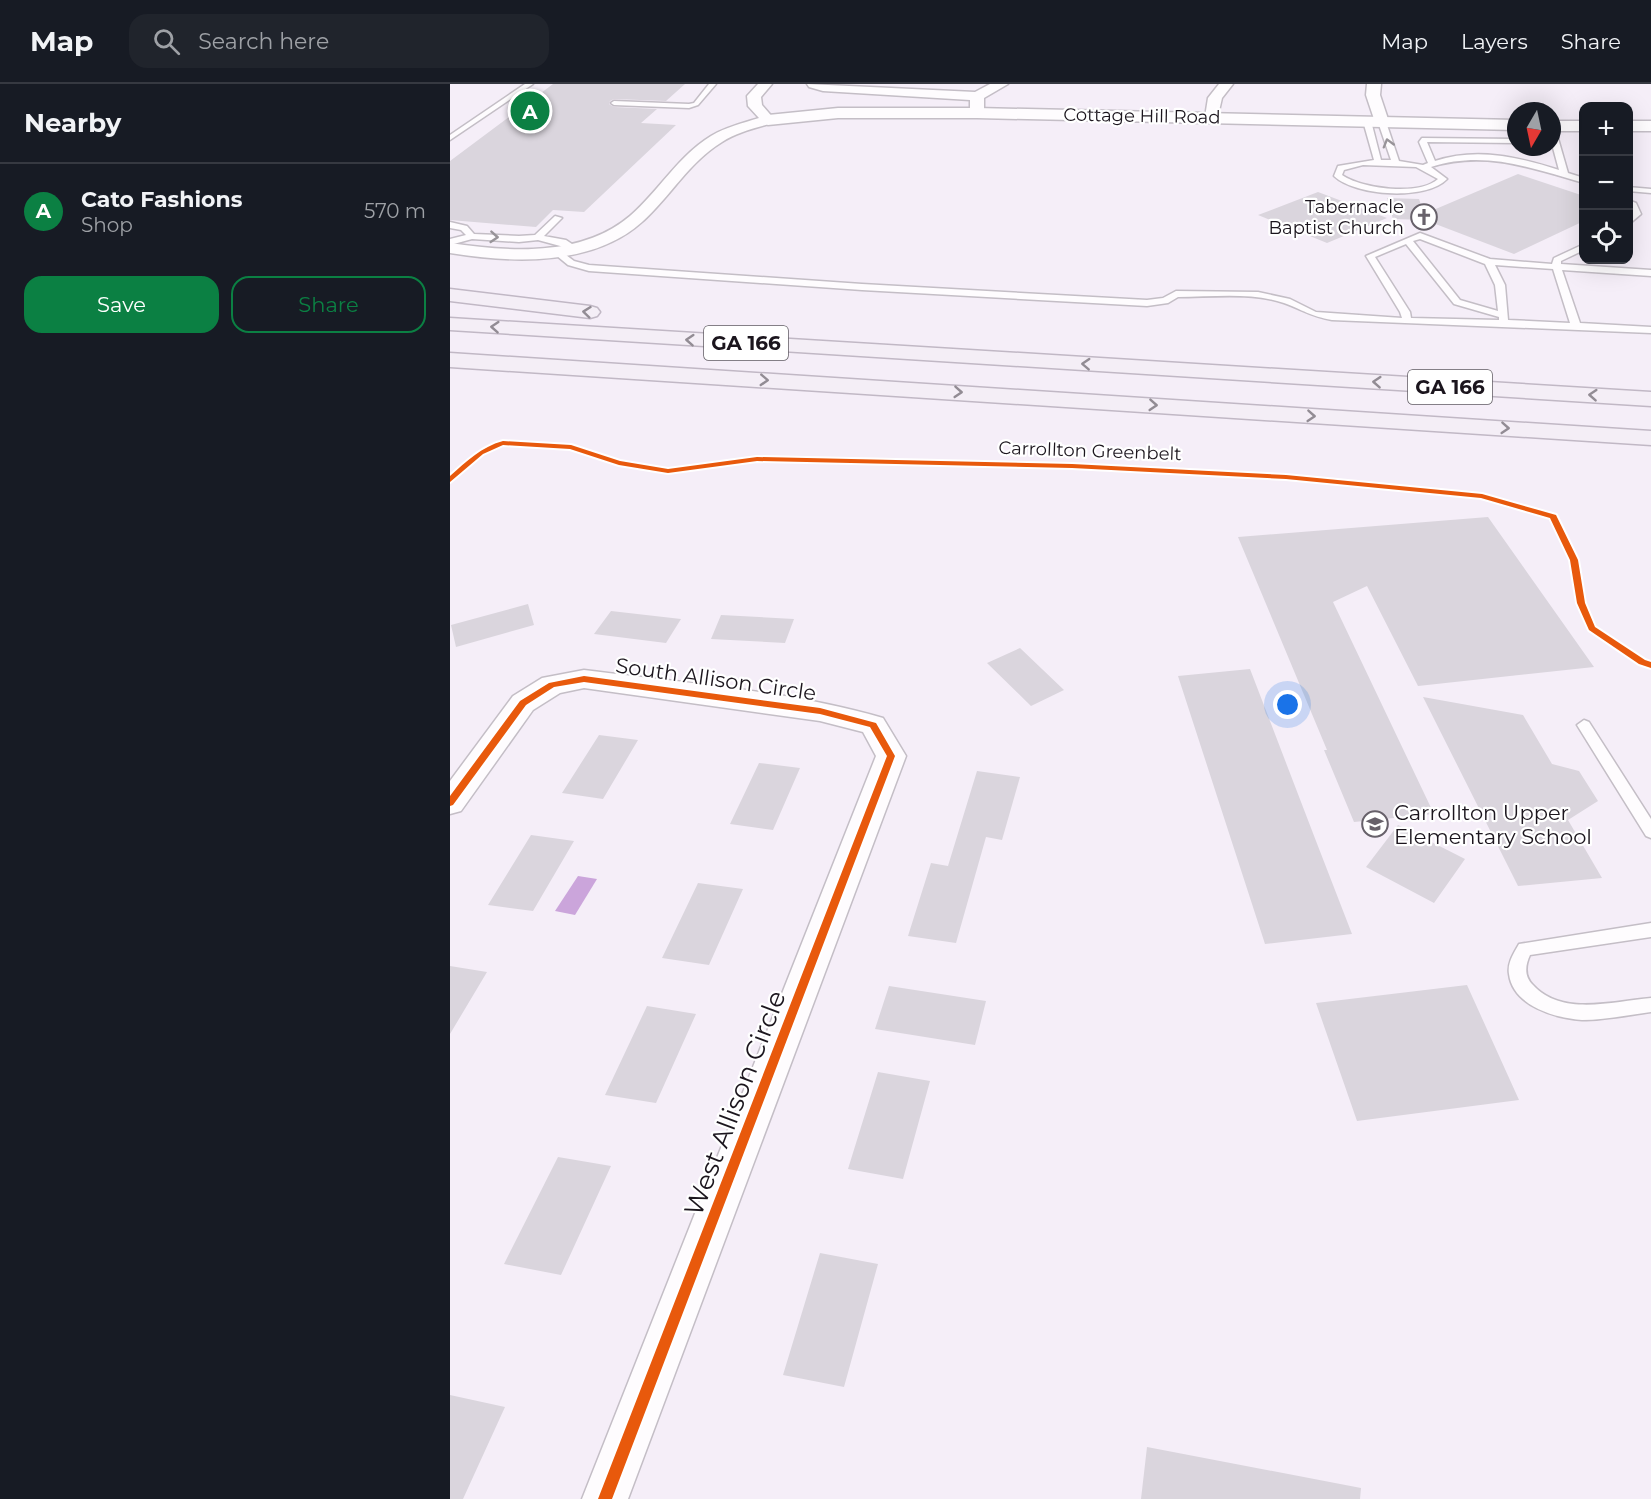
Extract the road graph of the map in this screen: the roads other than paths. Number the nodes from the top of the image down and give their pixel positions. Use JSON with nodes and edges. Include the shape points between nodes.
{"nodes":[{"id":1,"x":530,"y":84,"type":"edge"},
{"id":2,"x":713,"y":84,"type":"edge"},
{"id":3,"x":765,"y":84,"type":"edge"},
{"id":4,"x":814,"y":84,"type":"edge"},
{"id":5,"x":1001,"y":84,"type":"edge"},
{"id":6,"x":1226,"y":84,"type":"edge"},
{"id":7,"x":1374,"y":84,"type":"edge"},
{"id":8,"x":977,"y":96,"type":"junction"},
{"id":9,"x":614,"y":103,"type":"dead end"},
{"id":10,"x":977,"y":113,"type":"junction"},
{"id":11,"x":1212,"y":117,"type":"junction"},
{"id":12,"x":768,"y":120,"type":"junction"},
{"id":13,"x":1374,"y":122,"type":"junction"},
{"id":14,"x":1507,"y":125,"type":"edge"},
{"id":15,"x":1579,"y":126,"type":"edge"},
{"id":16,"x":1633,"y":126,"type":"edge"},
{"id":17,"x":1651,"y":126,"type":"edge"},
{"id":18,"x":1561,"y":127,"type":"edge"},
{"id":19,"x":450,"y":138,"type":"edge"},
{"id":20,"x":1507,"y":141,"type":"edge"},
{"id":21,"x":1558,"y":156,"type":"edge"},
{"id":22,"x":1378,"y":162,"type":"junction"},
{"id":23,"x":1396,"y":163,"type":"junction"},
{"id":24,"x":1428,"y":165,"type":"junction"},
{"id":25,"x":1564,"y":174,"type":"junction"},
{"id":26,"x":1579,"y":179,"type":"edge"},
{"id":27,"x":1633,"y":189,"type":"edge"},
{"id":28,"x":1651,"y":191,"type":"edge"},
{"id":29,"x":1633,"y":205,"type":"edge"},
{"id":30,"x":558,"y":218,"type":"dead end"},
{"id":31,"x":1633,"y":218,"type":"edge"},
{"id":32,"x":450,"y":225,"type":"edge"},
{"id":33,"x":472,"y":236,"type":"junction"},
{"id":34,"x":538,"y":237,"type":"junction"},
{"id":35,"x":1408,"y":240,"type":"junction"},
{"id":36,"x":450,"y":242,"type":"edge"},
{"id":37,"x":450,"y":248,"type":"edge"},
{"id":38,"x":572,"y":248,"type":"junction"},
{"id":39,"x":1579,"y":249,"type":"edge"},
{"id":40,"x":555,"y":251,"type":"junction"},
{"id":41,"x":1489,"y":262,"type":"junction"},
{"id":42,"x":1556,"y":266,"type":"junction"},
{"id":43,"x":1651,"y":273,"type":"edge"},
{"id":44,"x":450,"y":295,"type":"edge"},
{"id":45,"x":1504,"y":319,"type":"junction"},
{"id":46,"x":1407,"y":321,"type":"junction"},
{"id":47,"x":450,"y":324,"type":"edge"},
{"id":48,"x":1576,"y":326,"type":"junction"},
{"id":49,"x":1651,"y":330,"type":"edge"},
{"id":50,"x":450,"y":360,"type":"edge"},
{"id":51,"x":1042,"y":362,"type":"junction"},
{"id":52,"x":450,"y":371,"type":"edge"},
{"id":53,"x":684,"y":375,"type":"junction"},
{"id":54,"x":1651,"y":399,"type":"edge"},
{"id":55,"x":1651,"y":438,"type":"edge"},
{"id":56,"x":873,"y":725,"type":"joint"},
{"id":57,"x":1584,"y":725,"type":"dead end"},
{"id":58,"x":450,"y":803,"type":"edge"},
{"id":59,"x":1651,"y":832,"type":"edge"},
{"id":60,"x":1651,"y":930,"type":"edge"},
{"id":61,"x":1651,"y":1005,"type":"edge"},
{"id":62,"x":605,"y":1499,"type":"edge"}],
"edges":[{"from":1,"to":19,"type":"lane"},
{"from":2,"to":9,"type":"lane","via":[[696,104],[689,106]]},
{"from":3,"to":12,"type":"street","via":[[754,96],[755,106]]},
{"from":4,"to":8,"type":"street"},
{"from":5,"to":8,"type":"street"},
{"from":6,"to":11,"type":"street","via":[[1215,98]]},
{"from":7,"to":13,"type":"street"},
{"from":8,"to":10,"type":"street"},
{"from":10,"to":11,"type":"street","name":"Cottage Hill Road"},
{"from":10,"to":12,"type":"street","name":"Cottage Hill Road","via":[[838,112]]},
{"from":11,"to":13,"type":"street","name":"Cottage Hill Road"},
{"from":12,"to":38,"type":"street","via":[[716,139],[634,221],[619,232]]},
{"from":13,"to":14,"type":"street","name":"Cottage Hill Road"},
{"from":13,"to":22,"type":"lane"},
{"from":23,"to":13,"type":"lane","one_way":true},
{"from":15,"to":18,"type":"street"},
{"from":16,"to":17,"type":"street"},
{"from":20,"to":24,"type":"lane","via":[[1425,140]]},
{"from":21,"to":25,"type":"lane"},
{"from":22,"to":23,"type":"lane"},
{"from":22,"to":24,"type":"lane","via":[[1341,168],[1338,176],[1348,183],[1382,189],[1426,189],[1443,179]]},
{"from":23,"to":24,"type":"lane"},
{"from":24,"to":25,"type":"lane","via":[[1457,157],[1491,155]]},
{"from":25,"to":26,"type":"lane"},
{"from":27,"to":28,"type":"lane"},
{"from":29,"to":31,"type":"lane","via":[[1637,214]]},
{"from":30,"to":34,"type":"lane"},
{"from":32,"to":33,"type":"lane","via":[[464,228]]},
{"from":33,"to":34,"type":"lane","one_way":true},
{"from":33,"to":36,"type":"lane"},
{"from":34,"to":38,"type":"lane"},
{"from":35,"to":41,"type":"lane","via":[[1420,236]]},
{"from":35,"to":45,"type":"lane","via":[[1457,302]]},
{"from":35,"to":46,"type":"lane","via":[[1370,256],[1406,312]]},
{"from":37,"to":40,"type":"street","via":[[512,256]]},
{"from":38,"to":40,"type":"street"},
{"from":39,"to":42,"type":"lane","via":[[1557,260]]},
{"from":40,"to":46,"type":"lane","via":[[571,263],[589,268],[1147,303],[1184,293],[1258,295],[1287,301],[1314,314]]},
{"from":41,"to":42,"type":"lane"},
{"from":41,"to":45,"type":"lane","via":[[1500,285]]},
{"from":42,"to":43,"type":"lane"},
{"from":42,"to":48,"type":"lane"},
{"from":51,"to":44,"type":"highway","one_way":true},
{"from":45,"to":46,"type":"lane"},
{"from":45,"to":48,"type":"lane"},
{"from":51,"to":47,"type":"highway","number":"GA 166","one_way":true},
{"from":48,"to":49,"type":"lane"},
{"from":50,"to":53,"type":"highway","number":"GA 166"},
{"from":54,"to":51,"type":"highway","number":"GA 166","one_way":true},
{"from":52,"to":53,"type":"highway","via":[[575,378]]},
{"from":53,"to":55,"type":"highway","number":"GA 166","one_way":true},
{"from":56,"to":58,"type":"street","name":"South Allison Circle","via":[[820,711],[585,679],[552,685],[523,703]]},
{"from":56,"to":62,"type":"street","name":"West Allison Circle","via":[[891,756]]},
{"from":57,"to":59,"type":"lane"},
{"from":60,"to":61,"type":"lane","via":[[1525,949],[1518,958],[1517,978],[1527,993],[1554,1008],[1580,1012]]}]}
